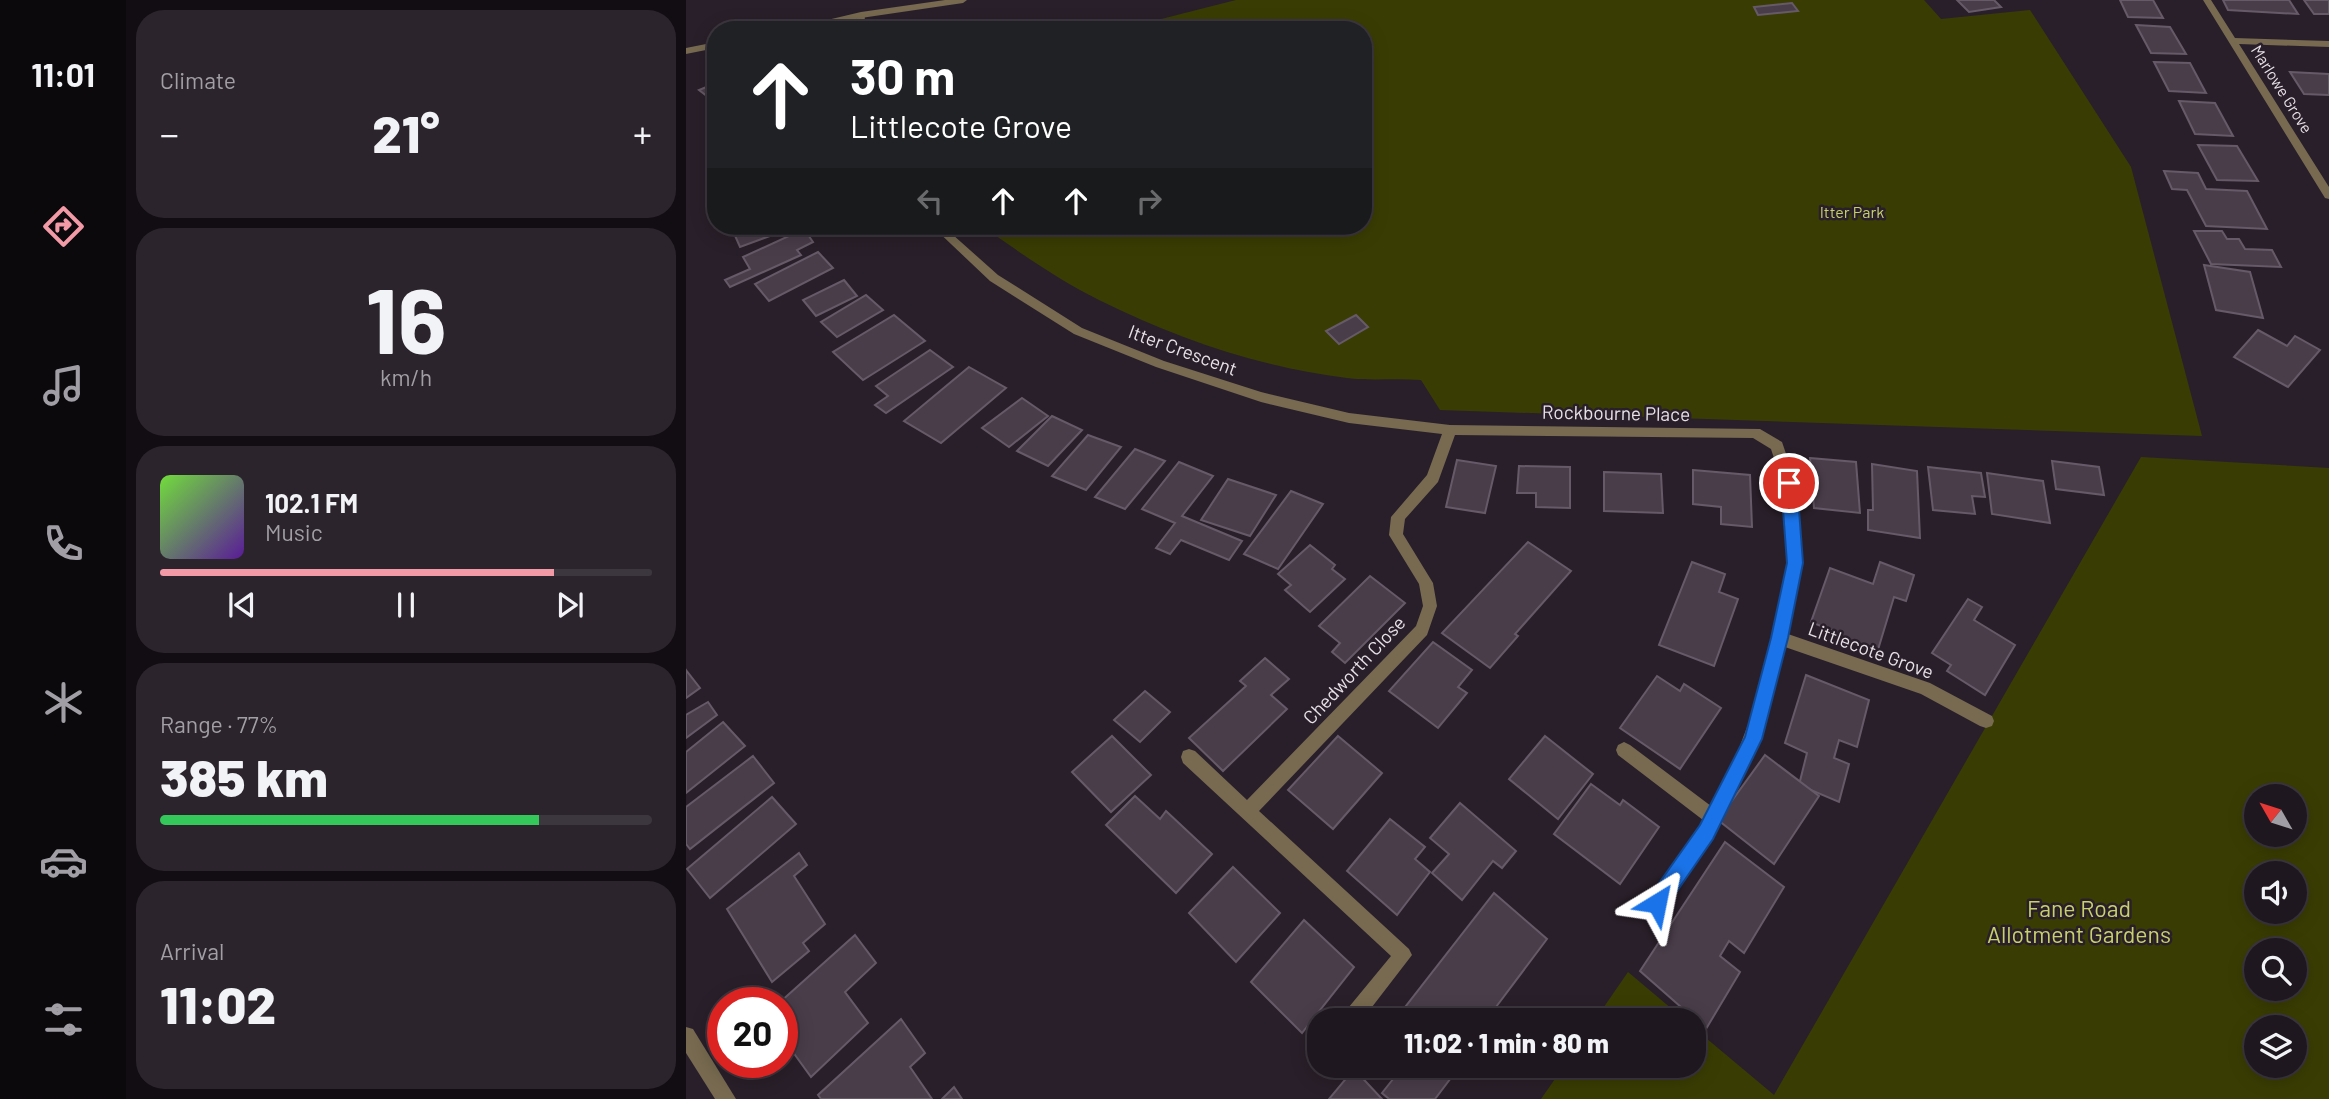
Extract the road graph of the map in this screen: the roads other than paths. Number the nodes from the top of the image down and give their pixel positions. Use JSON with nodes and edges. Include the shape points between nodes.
{"nodes":[{"id":1,"x":963,"y":0,"type":"edge"},
{"id":2,"x":2207,"y":0,"type":"edge"},
{"id":3,"x":861,"y":15,"type":"junction"},
{"id":4,"x":832,"y":21,"type":"edge"},
{"id":5,"x":860,"y":21,"type":"edge"},
{"id":6,"x":2234,"y":41,"type":"junction"},
{"id":7,"x":2329,"y":44,"type":"edge"},
{"id":8,"x":707,"y":47,"type":"edge"},
{"id":9,"x":686,"y":51,"type":"edge"},
{"id":10,"x":2329,"y":196,"type":"edge"},
{"id":11,"x":947,"y":235,"type":"edge"},
{"id":12,"x":1450,"y":430,"type":"junction"},
{"id":13,"x":1777,"y":446,"type":"joint"},
{"id":14,"x":1780,"y":638,"type":"junction"},
{"id":15,"x":1986,"y":721,"type":"dead end"},
{"id":16,"x":1624,"y":750,"type":"dead end"},
{"id":17,"x":1189,"y":757,"type":"dead end"},
{"id":18,"x":1248,"y":811,"type":"junction"},
{"id":19,"x":1714,"y":818,"type":"junction"},
{"id":20,"x":1657,"y":903,"type":"dead end"},
{"id":21,"x":1360,"y":1008,"type":"edge"},
{"id":22,"x":686,"y":1037,"type":"edge"},
{"id":23,"x":726,"y":1099,"type":"edge"}],
"edges":[{"from":1,"to":3,"type":"street"},
{"from":2,"to":6,"type":"street","name":"Marlowe Grove"},
{"from":3,"to":4,"type":"street"},
{"from":3,"to":5,"type":"street"},
{"from":6,"to":7,"type":"street"},
{"from":6,"to":10,"type":"street","name":"Marlowe Grove"},
{"from":8,"to":9,"type":"street"},
{"from":11,"to":12,"type":"street","name":"Itter Crescent","via":[[994,278],[1079,331],[1160,364],[1261,397],[1337,415]]},
{"from":12,"to":13,"type":"street","name":"Rockbourne Place","via":[[1755,433]]},
{"from":12,"to":18,"type":"street","name":"Chedworth Close","via":[[1433,478],[1398,517],[1396,535],[1426,583],[1430,606],[1422,630]]},
{"from":13,"to":14,"type":"street","name":"Littlecote Grove","via":[[1789,483],[1795,563]]},
{"from":14,"to":15,"type":"street","name":"Littlecote Grove","via":[[1925,688]]},
{"from":14,"to":19,"type":"street","name":"Littlecote Grove","via":[[1753,739]]},
{"from":16,"to":19,"type":"street"},
{"from":17,"to":18,"type":"street"},
{"from":18,"to":21,"type":"street","via":[[1403,955]]},
{"from":19,"to":20,"type":"street","name":"Littlecote Grove"},
{"from":22,"to":23,"type":"street"}]}
